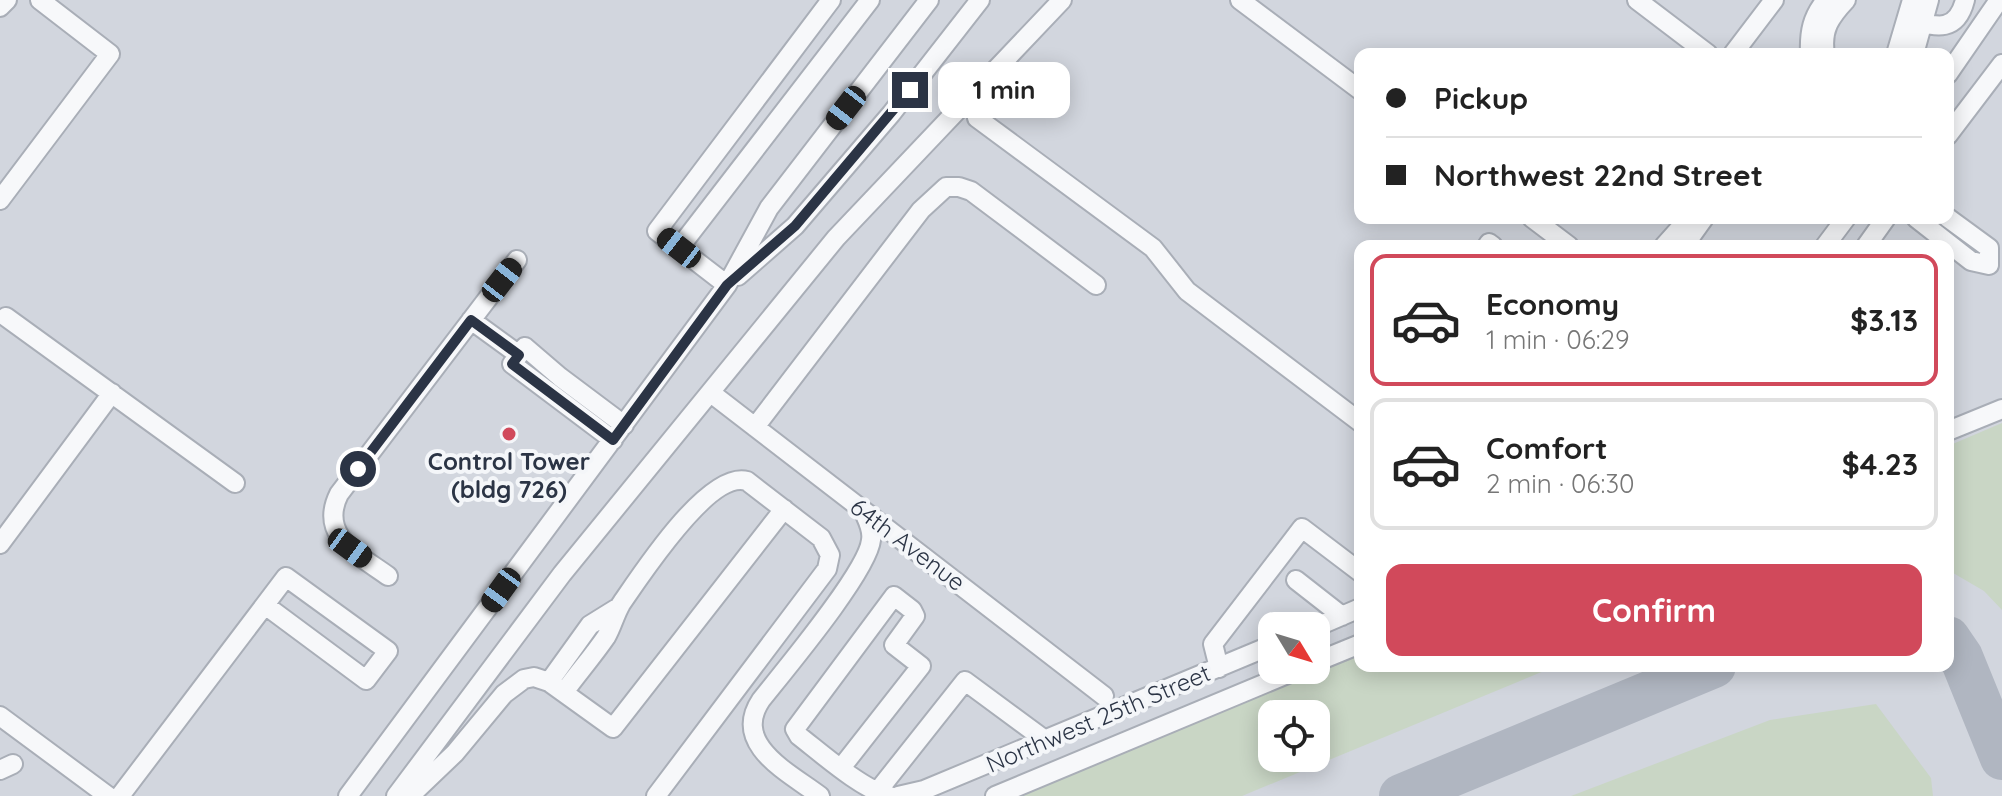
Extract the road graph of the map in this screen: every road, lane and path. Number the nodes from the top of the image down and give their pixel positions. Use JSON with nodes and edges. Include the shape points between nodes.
{"nodes":[{"id":1,"x":7,"y":0,"type":"edge"},
{"id":2,"x":40,"y":0,"type":"edge"},
{"id":3,"x":831,"y":0,"type":"edge"},
{"id":4,"x":870,"y":0,"type":"edge"},
{"id":5,"x":929,"y":0,"type":"edge"},
{"id":6,"x":980,"y":0,"type":"edge"},
{"id":7,"x":1062,"y":0,"type":"edge"},
{"id":8,"x":1240,"y":0,"type":"edge"},
{"id":9,"x":1637,"y":0,"type":"edge"},
{"id":10,"x":1826,"y":0,"type":"edge"},
{"id":11,"x":1846,"y":0,"type":"edge"},
{"id":12,"x":1912,"y":0,"type":"edge"},
{"id":13,"x":1929,"y":0,"type":"edge"},
{"id":14,"x":1965,"y":0,"type":"edge"},
{"id":15,"x":1999,"y":0,"type":"edge"},
{"id":16,"x":1769,"y":6,"type":"edge"},
{"id":17,"x":0,"y":7,"type":"edge"},
{"id":18,"x":1915,"y":21,"type":"junction"},
{"id":19,"x":1700,"y":48,"type":"edge"},
{"id":20,"x":1738,"y":48,"type":"edge"},
{"id":21,"x":1810,"y":48,"type":"edge"},
{"id":22,"x":1824,"y":48,"type":"edge"},
{"id":23,"x":1907,"y":48,"type":"edge"},
{"id":24,"x":2002,"y":64,"type":"edge"},
{"id":25,"x":1954,"y":65,"type":"edge"},
{"id":26,"x":1354,"y":86,"type":"edge"},
{"id":27,"x":977,"y":118,"type":"dead end"},
{"id":28,"x":1954,"y":127,"type":"edge"},
{"id":29,"x":0,"y":200,"type":"edge"},
{"id":30,"x":1954,"y":222,"type":"edge"},
{"id":31,"x":1540,"y":224,"type":"edge"},
{"id":32,"x":1684,"y":224,"type":"edge"},
{"id":33,"x":1924,"y":224,"type":"edge"},
{"id":34,"x":1561,"y":240,"type":"edge"},
{"id":35,"x":1669,"y":240,"type":"edge"},
{"id":36,"x":1944,"y":240,"type":"edge"},
{"id":37,"x":679,"y":248,"type":"junction"},
{"id":38,"x":1954,"y":248,"type":"edge"},
{"id":39,"x":517,"y":260,"type":"dead end"},
{"id":40,"x":727,"y":285,"type":"junction"},
{"id":41,"x":1096,"y":285,"type":"dead end"},
{"id":42,"x":6,"y":317,"type":"dead end"},
{"id":43,"x":471,"y":320,"type":"junction"},
{"id":44,"x":112,"y":393,"type":"junction"},
{"id":45,"x":711,"y":393,"type":"junction"},
{"id":46,"x":2002,"y":409,"type":"edge"},
{"id":47,"x":1354,"y":414,"type":"edge"},
{"id":48,"x":755,"y":427,"type":"junction"},
{"id":49,"x":1954,"y":429,"type":"edge"},
{"id":50,"x":618,"y":433,"type":"junction"},
{"id":51,"x":235,"y":483,"type":"dead end"},
{"id":52,"x":784,"y":509,"type":"junction"},
{"id":53,"x":863,"y":510,"type":"junction"},
{"id":54,"x":0,"y":544,"type":"edge"},
{"id":55,"x":1354,"y":567,"type":"edge"},
{"id":56,"x":388,"y":576,"type":"dead end"},
{"id":57,"x":1296,"y":580,"type":"dead end"},
{"id":58,"x":265,"y":605,"type":"junction"},
{"id":59,"x":1351,"y":612,"type":"edge"},
{"id":60,"x":1330,"y":621,"type":"edge"},
{"id":61,"x":1354,"y":646,"type":"edge"},
{"id":62,"x":1258,"y":651,"type":"edge"},
{"id":63,"x":1330,"y":656,"type":"edge"},
{"id":64,"x":1219,"y":668,"type":"junction"},
{"id":65,"x":1263,"y":684,"type":"edge"},
{"id":66,"x":557,"y":686,"type":"junction"},
{"id":67,"x":1104,"y":696,"type":"dead end"},
{"id":68,"x":0,"y":716,"type":"edge"},
{"id":69,"x":1045,"y":740,"type":"junction"},
{"id":70,"x":841,"y":768,"type":"junction"},
{"id":71,"x":883,"y":794,"type":"edge"},
{"id":72,"x":108,"y":796,"type":"edge"},
{"id":73,"x":120,"y":796,"type":"edge"},
{"id":74,"x":348,"y":796,"type":"edge"},
{"id":75,"x":396,"y":796,"type":"edge"},
{"id":76,"x":410,"y":796,"type":"edge"},
{"id":77,"x":656,"y":796,"type":"edge"},
{"id":78,"x":820,"y":796,"type":"edge"},
{"id":79,"x":898,"y":796,"type":"edge"},
{"id":80,"x":995,"y":796,"type":"edge"}],
"edges":[{"from":1,"to":17,"type":"street"},
{"from":2,"to":29,"type":"street","via":[[110,54]]},
{"from":3,"to":37,"type":"street","via":[[657,231]]},
{"from":4,"to":37,"type":"street"},
{"from":5,"to":40,"type":"street","via":[[769,208]]},
{"from":6,"to":40,"type":"street","via":[[795,226]]},
{"from":7,"to":45,"type":"street","via":[[856,214]]},
{"from":8,"to":26,"type":"street"},
{"from":9,"to":19,"type":"street"},
{"from":10,"to":21,"type":"street","via":[[1816,12]]},
{"from":11,"to":22,"type":"street","via":[[1826,25]]},
{"from":12,"to":18,"type":"street"},
{"from":13,"to":18,"type":"street"},
{"from":14,"to":18,"type":"street","via":[[1949,25]]},
{"from":15,"to":25,"type":"street"},
{"from":16,"to":20,"type":"street"},
{"from":18,"to":23,"type":"street"},
{"from":24,"to":28,"type":"street"},
{"from":27,"to":47,"type":"street","via":[[1153,248],[1187,291]]},
{"from":30,"to":38,"type":"street","via":[[1989,248],[1989,265],[1971,261]]},
{"from":31,"to":34,"type":"street"},
{"from":32,"to":35,"type":"street"},
{"from":33,"to":36,"type":"street"},
{"from":37,"to":40,"type":"street"},
{"from":39,"to":43,"type":"street"},
{"from":40,"to":50,"type":"street"},
{"from":41,"to":48,"type":"street","via":[[971,191],[946,187],[921,210]]},
{"from":42,"to":44,"type":"street"},
{"from":43,"to":50,"type":"street","via":[[519,355],[525,347]]},
{"from":43,"to":56,"type":"street","via":[[333,505],[332,520],[342,540]]},
{"from":44,"to":51,"type":"street"},
{"from":44,"to":54,"type":"street"},
{"from":45,"to":48,"type":"street","name":"64th Avenue"},
{"from":45,"to":75,"type":"street","via":[[562,574]]},
{"from":46,"to":49,"type":"street"},
{"from":48,"to":53,"type":"street","name":"64th Avenue"},
{"from":50,"to":74,"type":"street"},
{"from":52,"to":66,"type":"street","via":[[747,481],[737,478],[721,485],[696,505],[619,607],[590,625]]},
{"from":52,"to":66,"type":"street","via":[[613,728]]},
{"from":52,"to":77,"type":"street","via":[[821,538],[830,555],[827,569]]},
{"from":53,"to":67,"type":"street","name":"64th Avenue"},
{"from":53,"to":78,"type":"street","via":[[871,539],[861,567],[753,718],[754,740],[761,751]]},
{"from":55,"to":64,"type":"street","via":[[1302,528],[1213,644]]},
{"from":57,"to":59,"type":"street"},
{"from":58,"to":58,"type":"street","via":[[286,577],[388,651],[366,680]]},
{"from":58,"to":73,"type":"street"},
{"from":59,"to":60,"type":"street"},
{"from":61,"to":63,"type":"street"},
{"from":62,"to":64,"type":"street","name":"Northwest 25th Street"},
{"from":64,"to":69,"type":"street","name":"Northwest 25th Street"},
{"from":65,"to":80,"type":"street"},
{"from":66,"to":76,"type":"street","via":[[534,677],[513,685]]},
{"from":68,"to":72,"type":"street"},
{"from":69,"to":71,"type":"street","via":[[965,681]]},
{"from":69,"to":79,"type":"street","name":"Northwest 25th Street"},
{"from":70,"to":70,"type":"street","via":[[795,729],[894,596],[915,616],[894,645],[921,666]]},
{"from":70,"to":71,"type":"street"}]}
